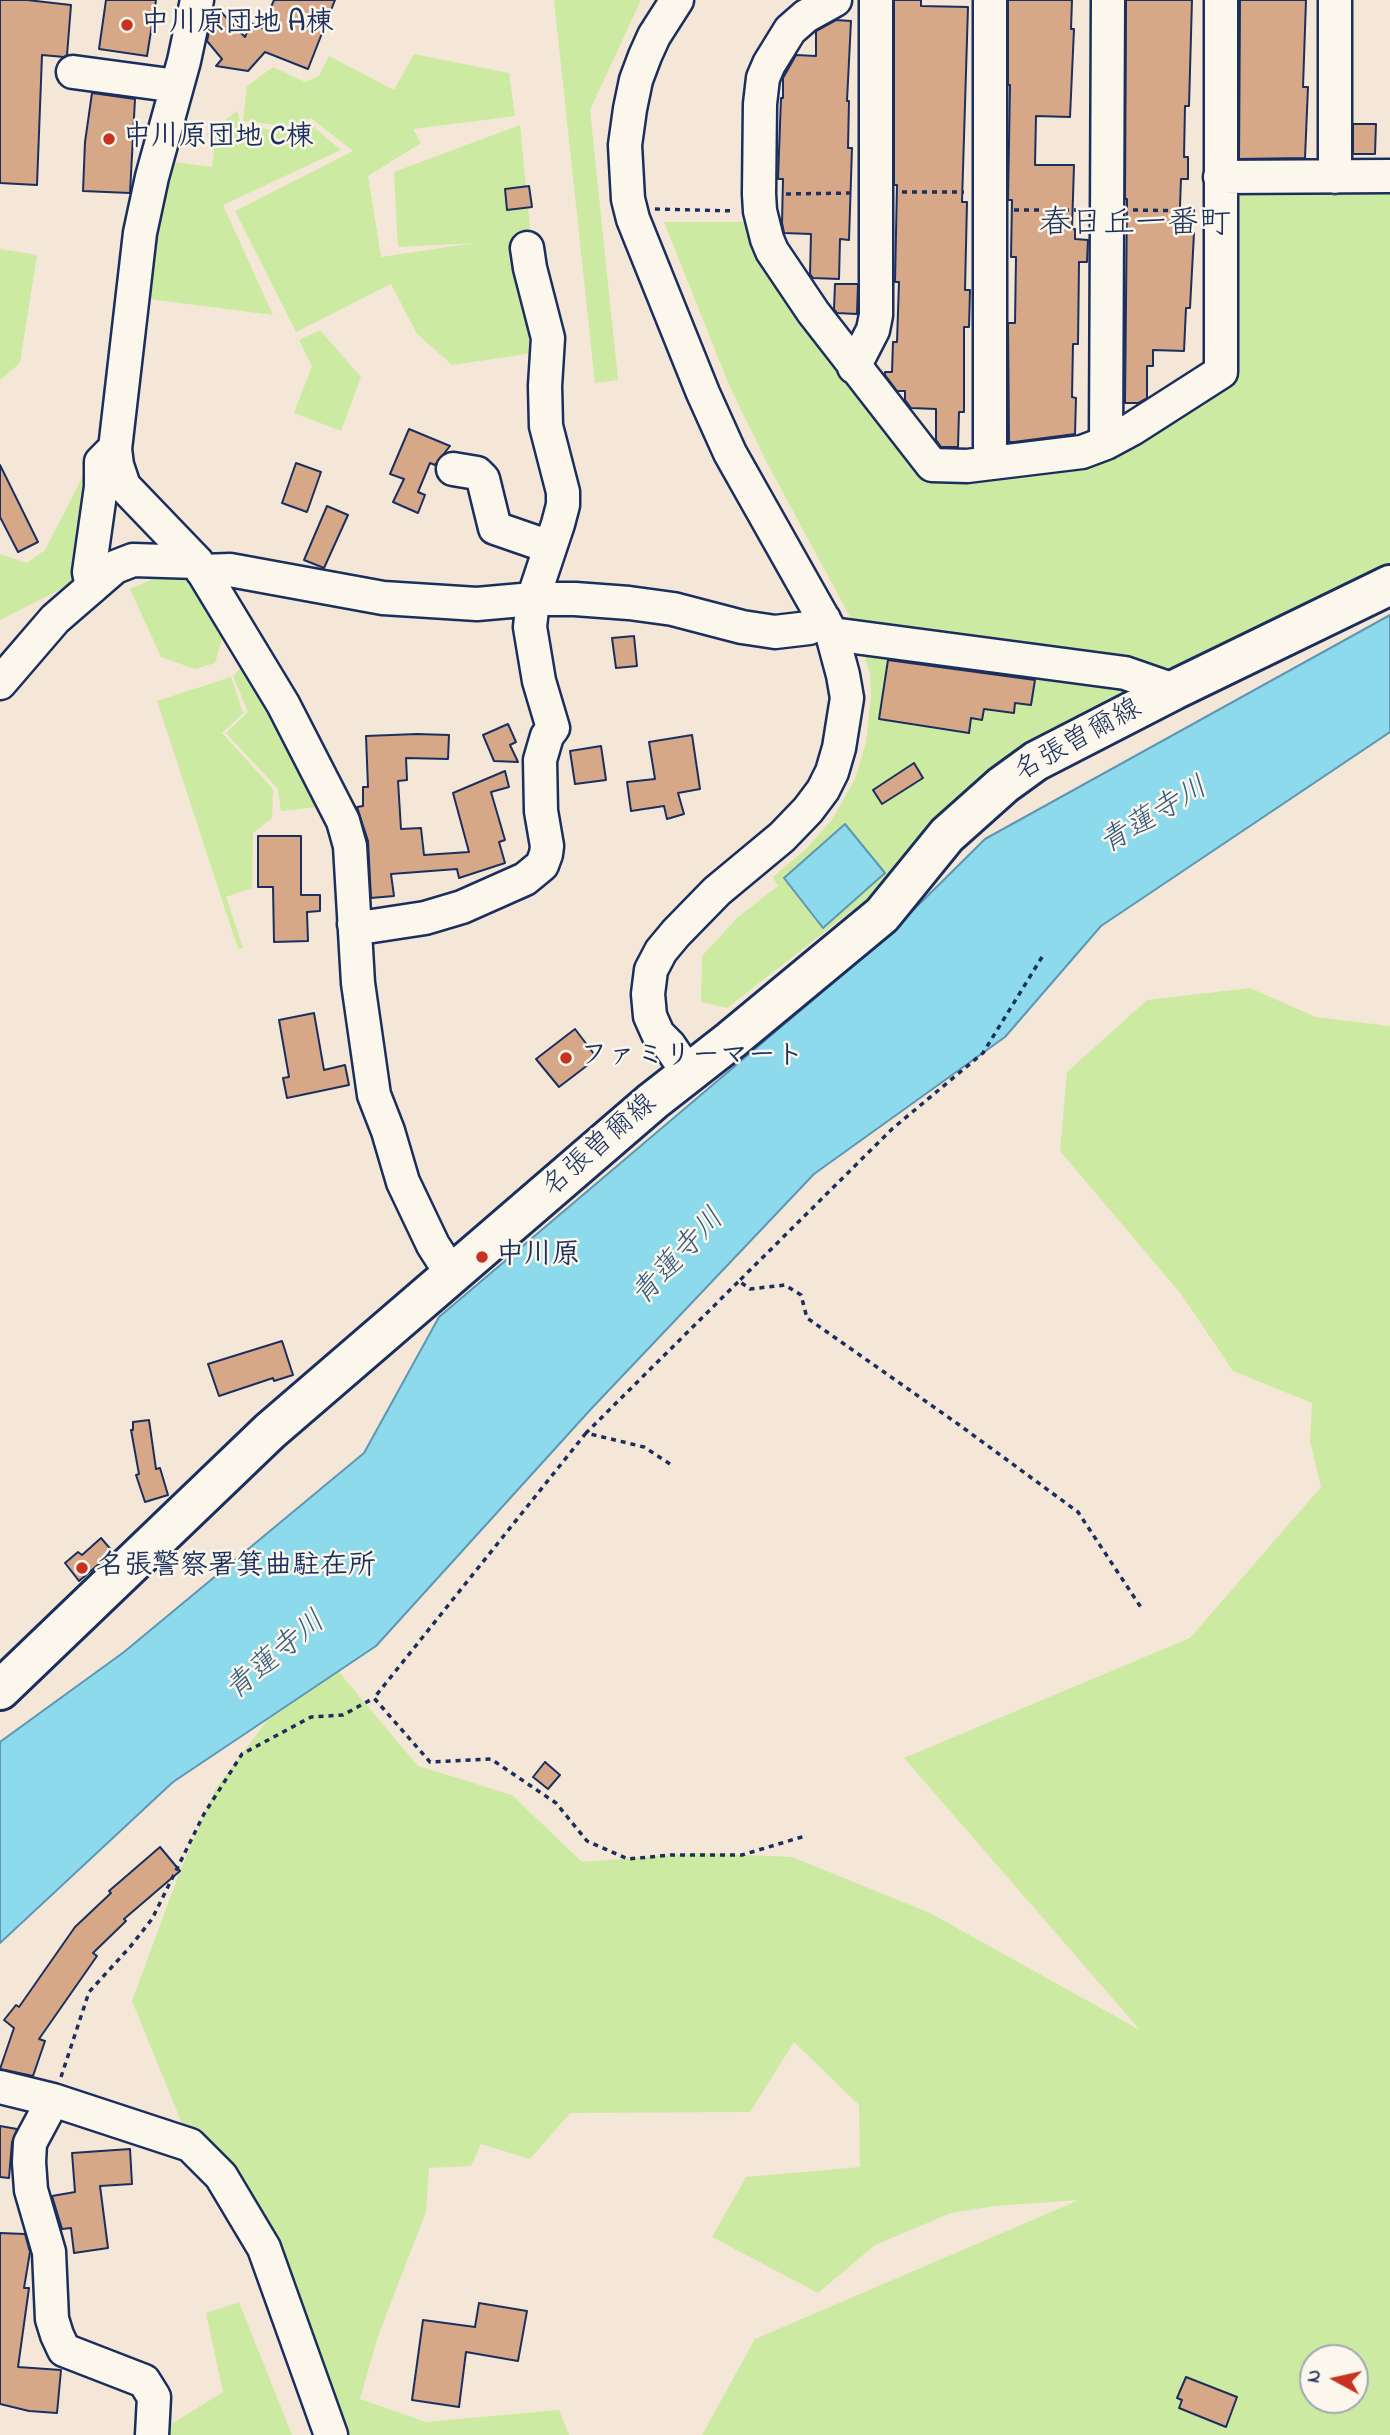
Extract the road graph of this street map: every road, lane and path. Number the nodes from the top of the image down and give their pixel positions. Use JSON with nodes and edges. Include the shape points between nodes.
{"nodes":[{"id":1,"x":197,"y":0,"type":"edge"},
{"id":2,"x":677,"y":0,"type":"edge"},
{"id":3,"x":835,"y":0,"type":"edge"},
{"id":4,"x":876,"y":0,"type":"edge"},
{"id":5,"x":990,"y":0,"type":"edge"},
{"id":6,"x":1108,"y":0,"type":"edge"},
{"id":7,"x":1221,"y":0,"type":"edge"},
{"id":8,"x":1335,"y":0,"type":"edge"},
{"id":9,"x":74,"y":72,"type":"dead end"},
{"id":10,"x":177,"y":86,"type":"junction"},
{"id":11,"x":1390,"y":176,"type":"edge"},
{"id":12,"x":1220,"y":177,"type":"junction"},
{"id":13,"x":1335,"y":177,"type":"junction"},
{"id":14,"x":878,"y":192,"type":"junction"},
{"id":15,"x":991,"y":201,"type":"junction"},
{"id":16,"x":760,"y":203,"type":"junction"},
{"id":17,"x":649,"y":209,"type":"dead end"},
{"id":18,"x":1107,"y":210,"type":"junction"},
{"id":19,"x":1221,"y":211,"type":"junction"},
{"id":20,"x":527,"y":248,"type":"dead end"},
{"id":21,"x":854,"y":367,"type":"junction"},
{"id":22,"x":1106,"y":443,"type":"junction"},
{"id":23,"x":115,"y":449,"type":"junction"},
{"id":24,"x":990,"y":462,"type":"junction"},
{"id":25,"x":453,"y":469,"type":"dead end"},
{"id":26,"x":550,"y":547,"type":"junction"},
{"id":27,"x":199,"y":567,"type":"junction"},
{"id":28,"x":1390,"y":585,"type":"edge"},
{"id":29,"x":92,"y":587,"type":"junction"},
{"id":30,"x":533,"y":599,"type":"junction"},
{"id":31,"x":828,"y":627,"type":"junction"},
{"id":32,"x":0,"y":683,"type":"edge"},
{"id":33,"x":1174,"y":690,"type":"junction"},
{"id":34,"x":354,"y":924,"type":"junction"},
{"id":35,"x":1042,"y":957,"type":"dead end"},
{"id":36,"x":688,"y":1073,"type":"junction"},
{"id":37,"x":451,"y":1273,"type":"junction"},
{"id":38,"x":739,"y":1281,"type":"junction"},
{"id":39,"x":586,"y":1433,"type":"junction"},
{"id":40,"x":670,"y":1464,"type":"dead end"},
{"id":41,"x":1142,"y":1609,"type":"dead end"},
{"id":42,"x":0,"y":1690,"type":"edge"},
{"id":43,"x":374,"y":1698,"type":"junction"},
{"id":44,"x":805,"y":1836,"type":"dead end"},
{"id":45,"x":0,"y":2087,"type":"edge"},
{"id":46,"x":53,"y":2100,"type":"junction"},
{"id":47,"x":152,"y":2435,"type":"edge"},
{"id":48,"x":331,"y":2435,"type":"edge"}],
"edges":[{"from":1,"to":10,"type":"street"},
{"from":2,"to":31,"type":"street","via":[[645,56],[630,109],[625,145],[633,219],[730,453]]},
{"from":3,"to":16,"type":"street","via":[[790,30],[763,78]]},
{"from":4,"to":14,"type":"street"},
{"from":5,"to":15,"type":"street"},
{"from":6,"to":18,"type":"street"},
{"from":7,"to":12,"type":"street"},
{"from":8,"to":13,"type":"street"},
{"from":9,"to":10,"type":"street"},
{"from":10,"to":23,"type":"street","via":[[140,233]]},
{"from":11,"to":13,"type":"street"},
{"from":12,"to":13,"type":"street"},
{"from":12,"to":19,"type":"street"},
{"from":14,"to":15,"type":"path"},
{"from":14,"to":16,"type":"path"},
{"from":14,"to":21,"type":"street","via":[[876,314],[870,338]]},
{"from":15,"to":18,"type":"path"},
{"from":15,"to":24,"type":"street"},
{"from":16,"to":17,"type":"path"},
{"from":16,"to":21,"type":"street","via":[[772,251]]},
{"from":18,"to":19,"type":"path"},
{"from":18,"to":22,"type":"street"},
{"from":19,"to":22,"type":"street","via":[[1221,372]]},
{"from":20,"to":26,"type":"street","via":[[548,338],[546,426],[563,492]]},
{"from":21,"to":24,"type":"street","via":[[932,465]]},
{"from":22,"to":24,"type":"street","via":[[1082,452]]},
{"from":23,"to":27,"type":"street","via":[[124,486]]},
{"from":23,"to":29,"type":"street","via":[[101,462],[89,572]]},
{"from":25,"to":26,"type":"street","via":[[477,473],[484,479],[495,528]]},
{"from":26,"to":30,"type":"street"},
{"from":27,"to":29,"type":"street","via":[[134,560],[115,567]]},
{"from":27,"to":30,"type":"street","via":[[383,598],[477,604]]},
{"from":27,"to":34,"type":"street","via":[[283,704],[343,821],[350,846]]},
{"from":28,"to":33,"type":"main road","name":"名張曽爾線"},
{"from":29,"to":32,"type":"street","via":[[55,618]]},
{"from":30,"to":31,"type":"street","via":[[673,609],[775,632]]},
{"from":30,"to":34,"type":"street","via":[[530,627],[552,728],[540,760],[547,846],[542,865],[502,890],[433,916],[366,927]]},
{"from":31,"to":33,"type":"street","via":[[1125,673]]},
{"from":31,"to":36,"type":"street","via":[[847,698],[839,748],[823,790],[782,837],[717,891],[676,933],[651,971],[650,1016]]},
{"from":33,"to":36,"type":"main road","name":"名張曽爾線","via":[[1036,761],[1003,785],[947,835],[882,915]]},
{"from":34,"to":37,"type":"street","via":[[374,1095],[403,1182]]},
{"from":35,"to":38,"type":"path","via":[[983,1053],[892,1129]]},
{"from":36,"to":37,"type":"main road","name":"名張曽爾線"},
{"from":37,"to":42,"type":"main road","name":"名張曽爾線","via":[[270,1431]]},
{"from":38,"to":39,"type":"path"},
{"from":38,"to":41,"type":"path","via":[[750,1290],[785,1285],[801,1295],[807,1318],[1078,1512]]},
{"from":39,"to":40,"type":"path","via":[[644,1447]]},
{"from":39,"to":43,"type":"path"},
{"from":43,"to":44,"type":"path","via":[[430,1762],[491,1759],[556,1803],[587,1841],[628,1859],[742,1855]]},
{"from":43,"to":46,"type":"path","via":[[343,1715],[311,1717],[242,1754],[204,1814],[152,1919],[89,1992]]},
{"from":45,"to":46,"type":"street"},
{"from":46,"to":47,"type":"street","via":[[30,2143],[29,2162],[31,2190],[49,2252],[52,2319],[64,2350],[144,2381],[154,2397]]},
{"from":46,"to":48,"type":"street","via":[[190,2145],[221,2176],[264,2248]]}]}
